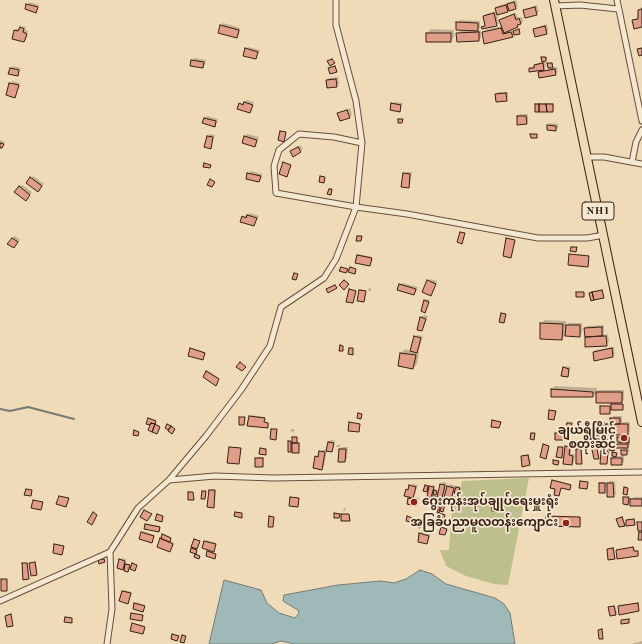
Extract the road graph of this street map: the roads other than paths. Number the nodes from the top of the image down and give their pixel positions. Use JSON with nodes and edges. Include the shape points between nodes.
{"nodes":[{"id":1,"x":336,"y":0,"type":"edge"},
{"id":2,"x":617,"y":0,"type":"edge"},
{"id":3,"x":554,"y":3,"type":"edge"},
{"id":4,"x":618,"y":9,"type":"junction"},
{"id":5,"x":642,"y":121,"type":"edge"},
{"id":6,"x":642,"y":130,"type":"edge"},
{"id":7,"x":362,"y":143,"type":"junction"},
{"id":8,"x":586,"y":157,"type":"junction"},
{"id":9,"x":632,"y":162,"type":"junction"},
{"id":10,"x":642,"y":164,"type":"edge"},
{"id":11,"x":356,"y":207,"type":"junction"},
{"id":12,"x":604,"y":235,"type":"junction"},
{"id":13,"x":642,"y":422,"type":"edge"},
{"id":14,"x":642,"y":472,"type":"edge"},
{"id":15,"x":169,"y":480,"type":"junction"},
{"id":16,"x":110,"y":552,"type":"junction"},
{"id":17,"x":0,"y":601,"type":"edge"},
{"id":18,"x":107,"y":644,"type":"edge"}],
"edges":[{"from":1,"to":7,"type":"street","via":[[336,25],[356,101]]},
{"from":2,"to":4,"type":"street"},
{"from":3,"to":4,"type":"street"},
{"from":3,"to":8,"type":"highway","number":"NH1"},
{"from":4,"to":5,"type":"street"},
{"from":6,"to":9,"type":"street","via":[[636,142]]},
{"from":7,"to":11,"type":"street"},
{"from":7,"to":11,"type":"street","via":[[299,134],[279,150],[274,166],[276,193]]},
{"from":8,"to":9,"type":"street"},
{"from":8,"to":12,"type":"highway","number":"NH1"},
{"from":9,"to":10,"type":"street"},
{"from":11,"to":12,"type":"street","via":[[538,238],[587,238]]},
{"from":11,"to":15,"type":"street","via":[[336,259],[324,278],[281,307],[270,346],[241,390]]},
{"from":12,"to":13,"type":"highway","number":"NH1"},
{"from":14,"to":15,"type":"street","via":[[304,478],[215,476]]},
{"from":15,"to":16,"type":"street","via":[[138,508]]},
{"from":16,"to":17,"type":"street"},
{"from":16,"to":18,"type":"street","via":[[112,609]]}]}
